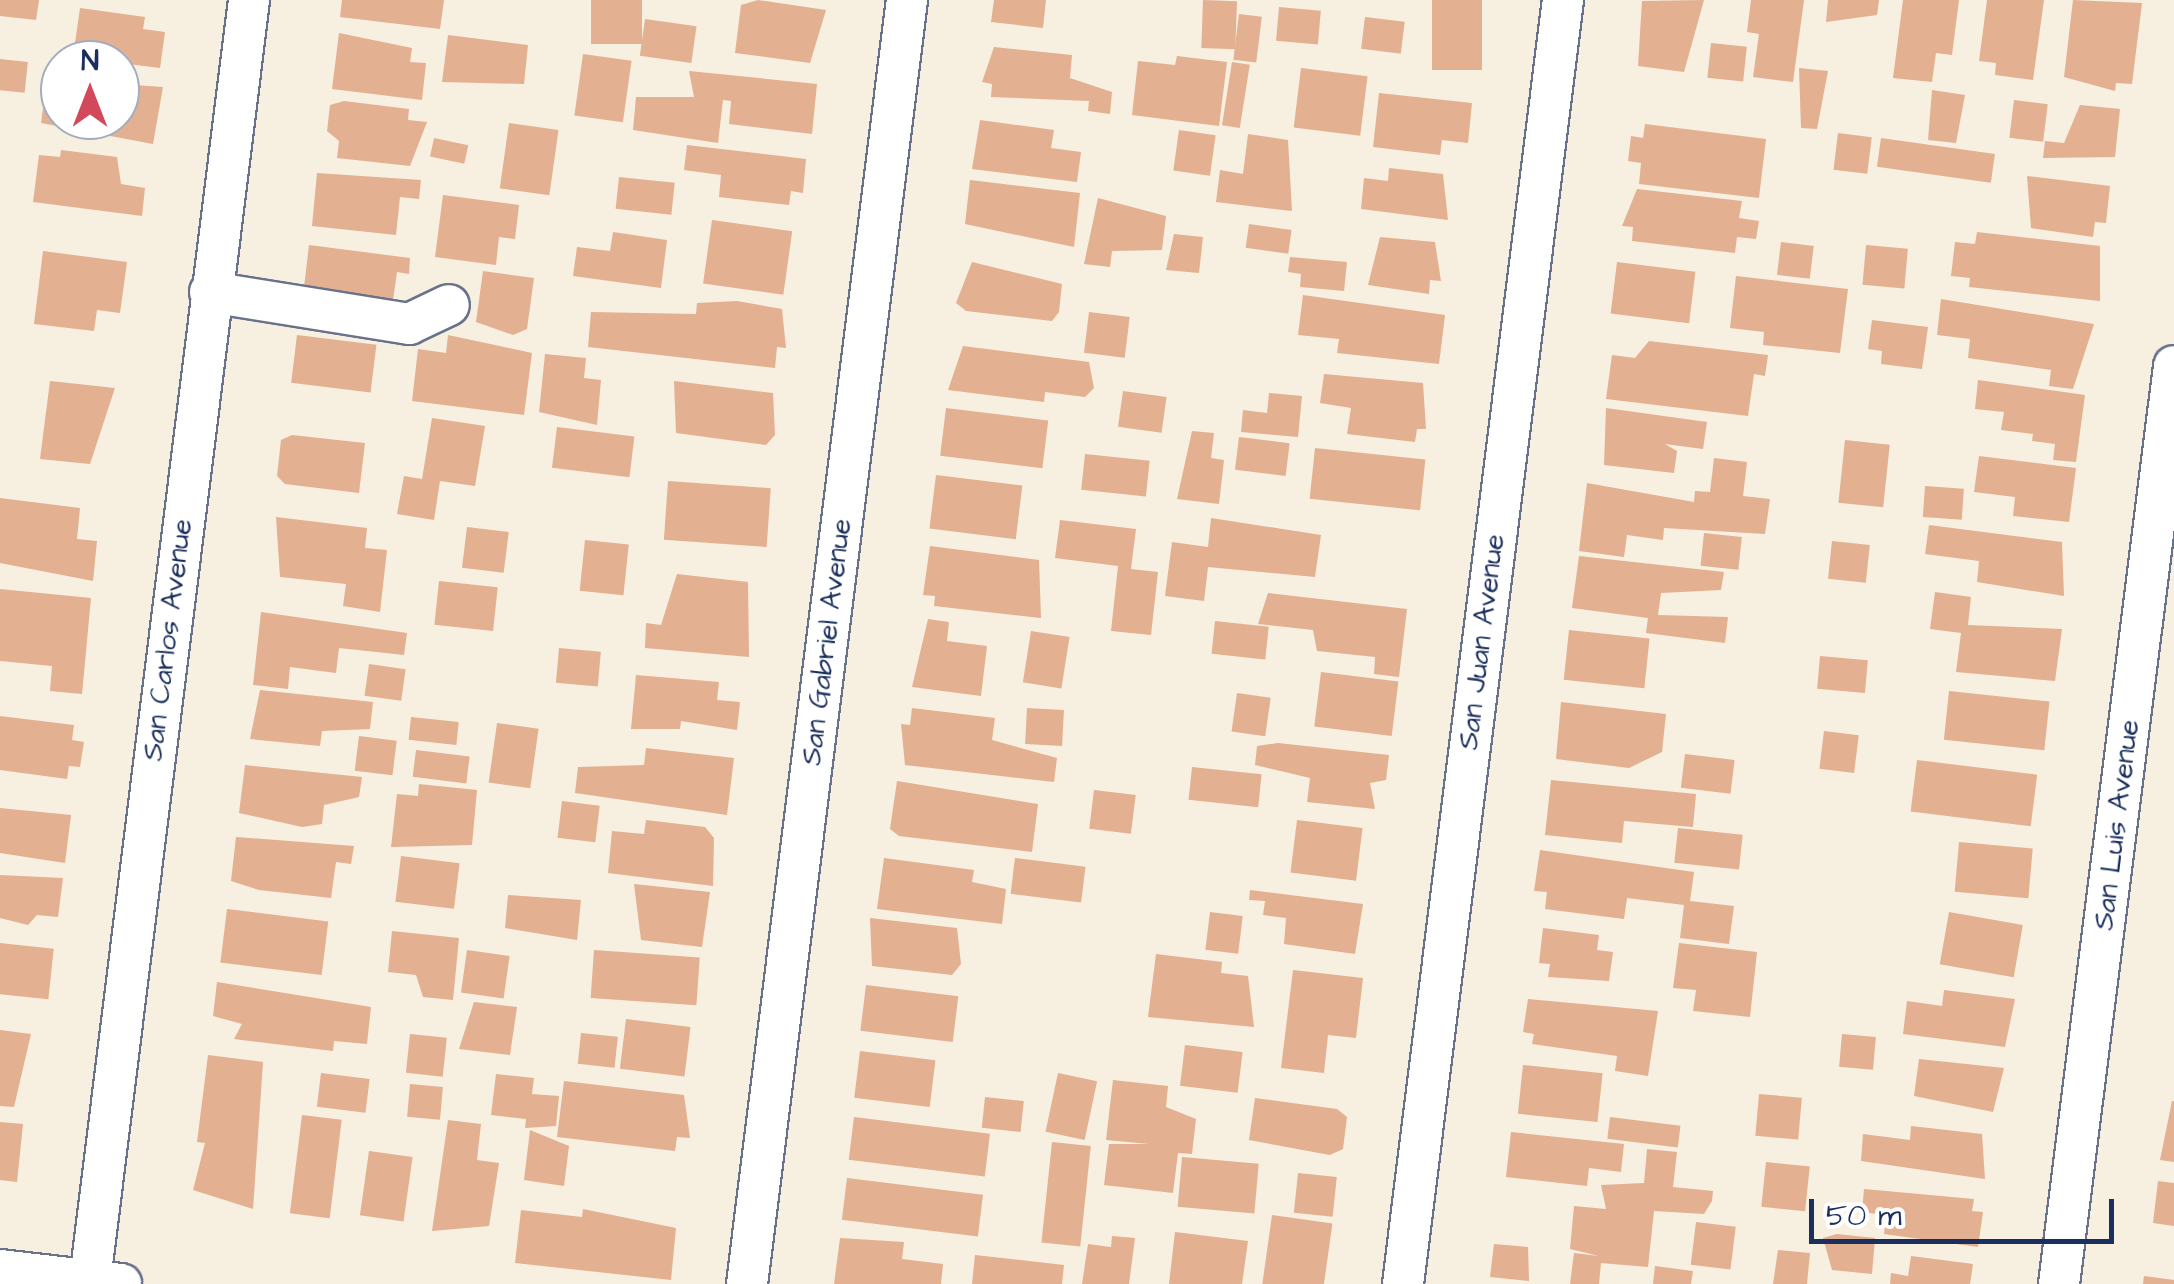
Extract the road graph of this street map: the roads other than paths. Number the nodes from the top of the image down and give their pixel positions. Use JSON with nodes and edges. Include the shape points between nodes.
{"nodes":[{"id":1,"x":248,"y":0,"type":"edge"},
{"id":2,"x":907,"y":0,"type":"edge"},
{"id":3,"x":1563,"y":0,"type":"edge"},
{"id":4,"x":210,"y":292,"type":"junction"},
{"id":5,"x":449,"y":306,"type":"dead end"},
{"id":6,"x":2174,"y":366,"type":"edge"},
{"id":7,"x":0,"y":1270,"type":"edge"},
{"id":8,"x":106,"y":1282,"type":"edge"},
{"id":9,"x":747,"y":1284,"type":"edge"},
{"id":10,"x":1402,"y":1284,"type":"edge"},
{"id":11,"x":2060,"y":1284,"type":"edge"}],
"edges":[{"from":1,"to":4,"type":"street","name":"San Carlos Avenue"},
{"from":2,"to":9,"type":"street","name":"San Gabriel Avenue"},
{"from":3,"to":10,"type":"street","name":"San Juan Avenue"},
{"from":4,"to":5,"type":"street","via":[[409,324]]},
{"from":4,"to":8,"type":"street","name":"San Carlos Avenue"},
{"from":6,"to":11,"type":"street","name":"San Luis Avenue"},
{"from":7,"to":8,"type":"street"}]}
